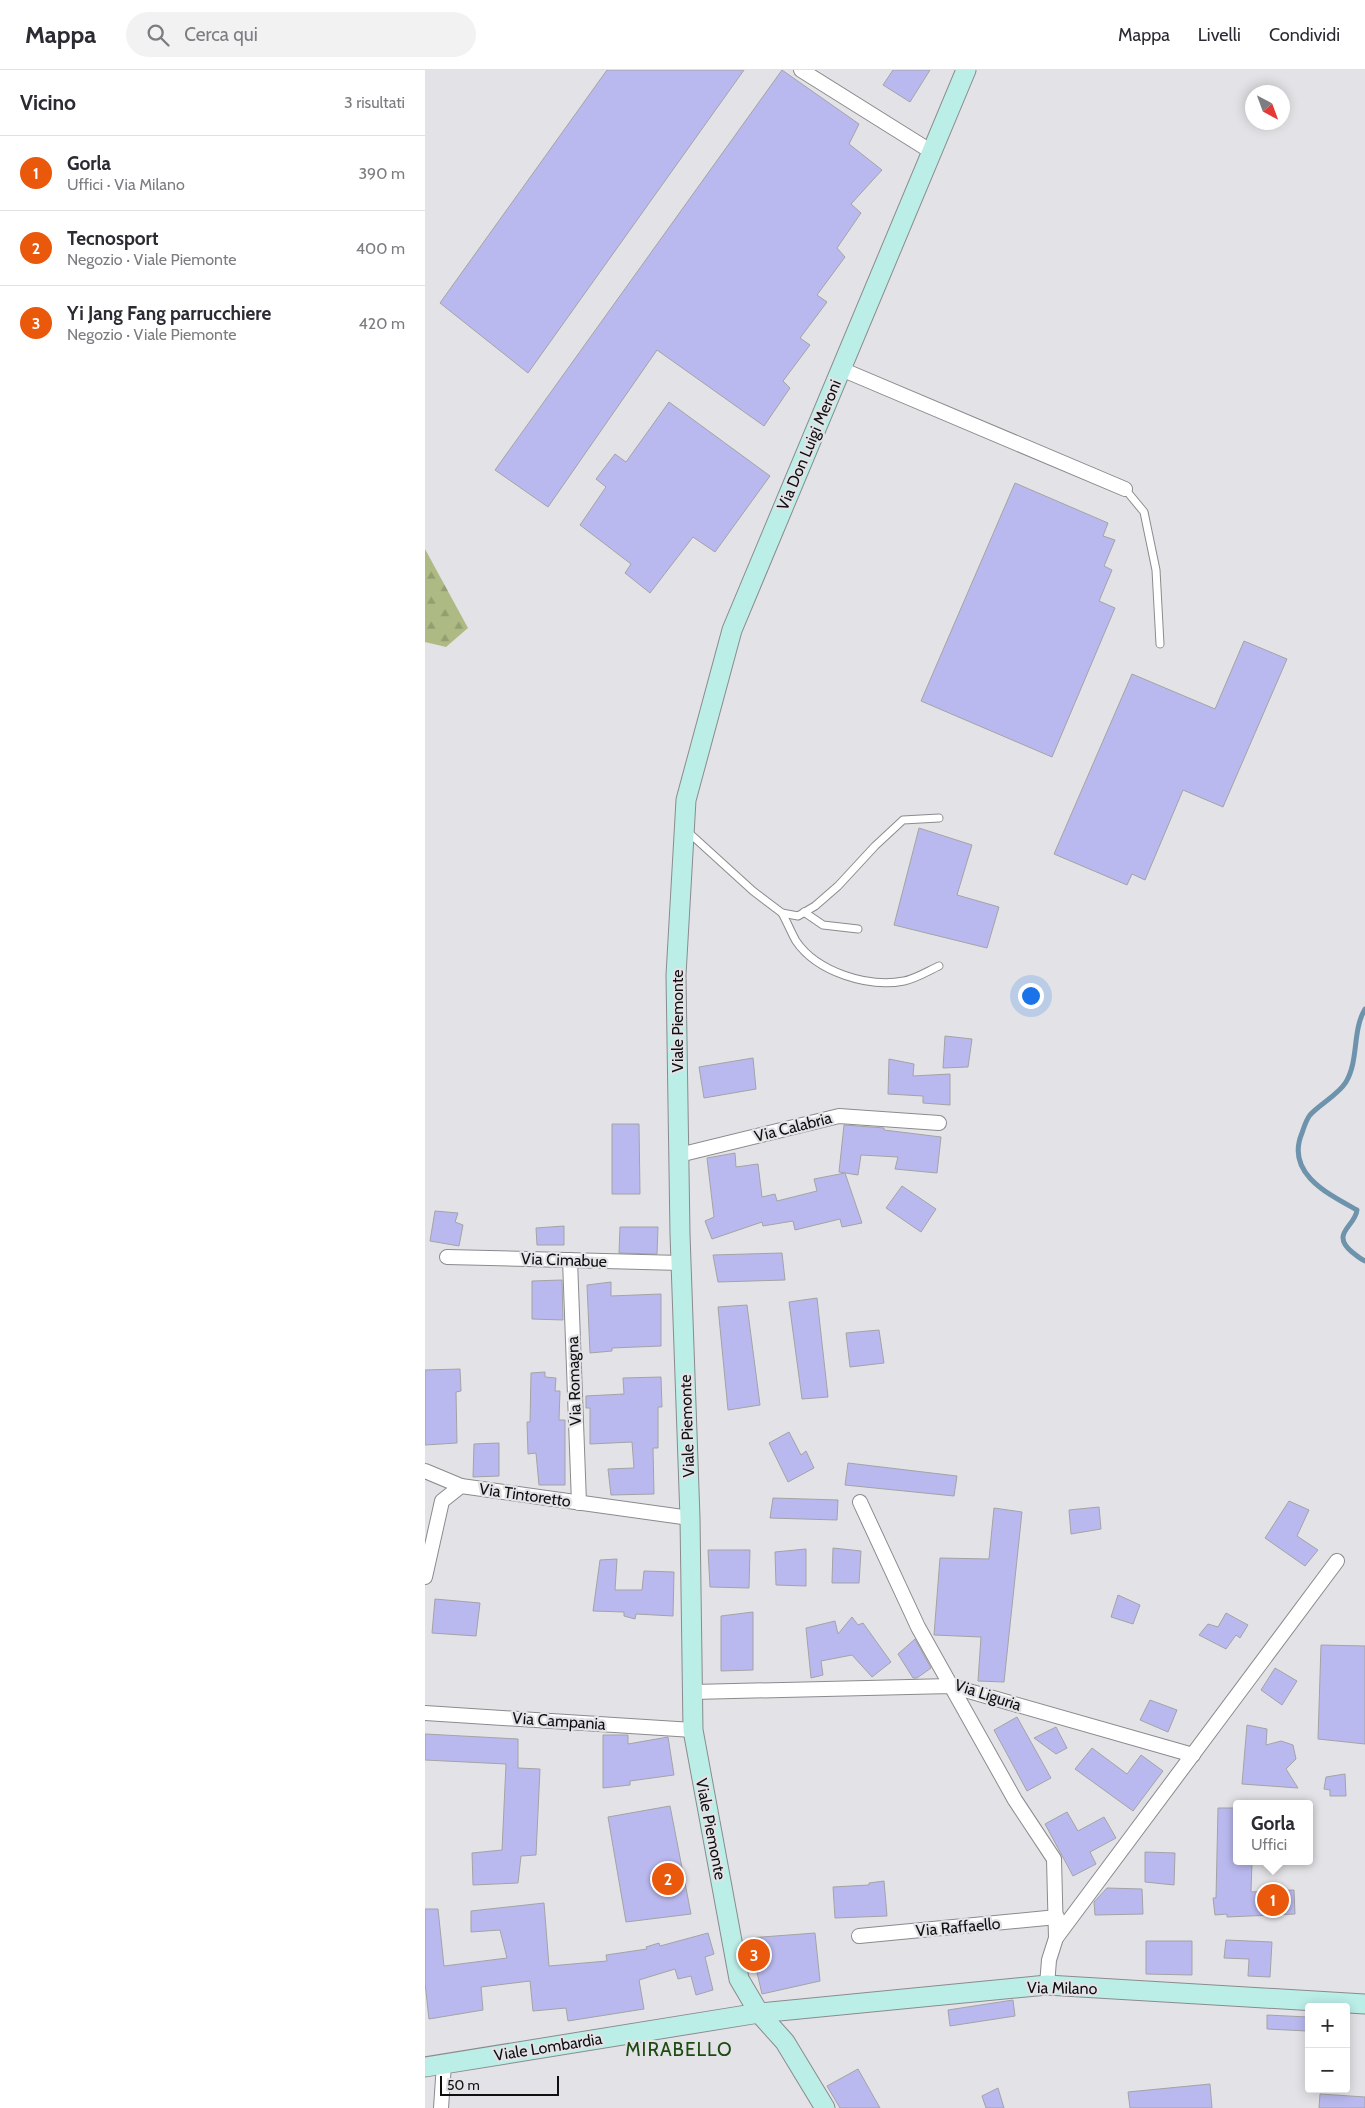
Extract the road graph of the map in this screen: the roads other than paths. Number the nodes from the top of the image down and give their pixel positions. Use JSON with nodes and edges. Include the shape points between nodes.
{"nodes":[{"id":1,"x":801,"y":70,"type":"edge"},
{"id":2,"x":967,"y":70,"type":"edge"},
{"id":3,"x":932,"y":152,"type":"junction"},
{"id":4,"x":841,"y":369,"type":"junction"},
{"id":5,"x":1125,"y":489,"type":"joint"},
{"id":6,"x":1160,"y":644,"type":"dead end"},
{"id":7,"x":939,"y":818,"type":"dead end"},
{"id":8,"x":684,"y":830,"type":"junction"},
{"id":9,"x":804,"y":912,"type":"junction"},
{"id":10,"x":783,"y":913,"type":"junction"},
{"id":11,"x":858,"y":929,"type":"dead end"},
{"id":12,"x":939,"y":966,"type":"dead end"},
{"id":13,"x":939,"y":1123,"type":"dead end"},
{"id":14,"x":679,"y":1155,"type":"junction"},
{"id":15,"x":447,"y":1257,"type":"dead end"},
{"id":16,"x":570,"y":1260,"type":"junction"},
{"id":17,"x":681,"y":1263,"type":"junction"},
{"id":18,"x":425,"y":1471,"type":"edge"},
{"id":19,"x":461,"y":1486,"type":"junction"},
{"id":20,"x":860,"y":1502,"type":"dead end"},
{"id":21,"x":579,"y":1503,"type":"junction"},
{"id":22,"x":690,"y":1518,"type":"junction"},
{"id":23,"x":1337,"y":1561,"type":"dead end"},
{"id":24,"x":425,"y":1577,"type":"edge"},
{"id":25,"x":951,"y":1686,"type":"junction"},
{"id":26,"x":693,"y":1692,"type":"junction"},
{"id":27,"x":425,"y":1713,"type":"edge"},
{"id":28,"x":693,"y":1730,"type":"junction"},
{"id":29,"x":1193,"y":1755,"type":"junction"},
{"id":30,"x":1057,"y":1917,"type":"junction"},
{"id":31,"x":859,"y":1936,"type":"dead end"},
{"id":32,"x":1057,"y":1938,"type":"junction"},
{"id":33,"x":1047,"y":1984,"type":"junction"},
{"id":34,"x":1365,"y":2004,"type":"edge"},
{"id":35,"x":759,"y":2012,"type":"junction"},
{"id":36,"x":444,"y":2064,"type":"junction"},
{"id":37,"x":425,"y":2067,"type":"edge"},
{"id":38,"x":441,"y":2108,"type":"edge"},
{"id":39,"x":825,"y":2108,"type":"edge"}],
"edges":[{"from":1,"to":3,"type":"street"},
{"from":2,"to":3,"type":"street","name":"Via Don Luigi Meroni"},
{"from":3,"to":4,"type":"street","name":"Via Don Luigi Meroni"},
{"from":4,"to":5,"type":"street"},
{"from":4,"to":8,"type":"street","name":"Via Don Luigi Meroni","via":[[732,630],[686,800]]},
{"from":5,"to":6,"type":"lane","via":[[1144,512],[1156,570]]},
{"from":7,"to":9,"type":"lane","via":[[903,820],[837,886]]},
{"from":8,"to":10,"type":"lane"},
{"from":8,"to":14,"type":"street","name":"Viale Piemonte","via":[[676,975]]},
{"from":9,"to":10,"type":"lane","via":[[798,916]]},
{"from":9,"to":11,"type":"lane","via":[[823,925]]},
{"from":10,"to":12,"type":"lane","via":[[797,942],[812,957],[839,975],[870,982],[904,981]]},
{"from":13,"to":14,"type":"street","name":"Via Calabria","via":[[839,1116]]},
{"from":14,"to":17,"type":"street","name":"Viale Piemonte"},
{"from":15,"to":16,"type":"street","name":"Via Cimabue"},
{"from":16,"to":17,"type":"street","name":"Via Cimabue"},
{"from":16,"to":21,"type":"street","name":"Via Romagna"},
{"from":17,"to":22,"type":"street","name":"Viale Piemonte"},
{"from":18,"to":19,"type":"street"},
{"from":19,"to":21,"type":"street","name":"Via Tintoretto"},
{"from":19,"to":24,"type":"street","name":"Via Tintoretto","via":[[443,1501]]},
{"from":20,"to":25,"type":"street","name":"Via Liguria","via":[[918,1627]]},
{"from":21,"to":22,"type":"street","name":"Via Tintoretto"},
{"from":22,"to":26,"type":"street","name":"Viale Piemonte"},
{"from":23,"to":29,"type":"street"},
{"from":25,"to":26,"type":"street"},
{"from":25,"to":29,"type":"street","name":"Via Liguria"},
{"from":25,"to":30,"type":"street","via":[[1015,1800],[1054,1859]]},
{"from":26,"to":28,"type":"street","name":"Viale Piemonte"},
{"from":27,"to":28,"type":"street","name":"Via Campania"},
{"from":28,"to":35,"type":"street","name":"Viale Piemonte","via":[[739,1979]]},
{"from":29,"to":32,"type":"street"},
{"from":30,"to":31,"type":"street","name":"Via Raffaello"},
{"from":30,"to":32,"type":"street"},
{"from":32,"to":33,"type":"street","via":[[1049,1960]]},
{"from":33,"to":34,"type":"street","name":"Via Milano"},
{"from":33,"to":35,"type":"street","name":"Via Milano"},
{"from":35,"to":36,"type":"street","name":"Viale Lombardia"},
{"from":35,"to":39,"type":"street","name":"Viale Piemonte","via":[[785,2042]]},
{"from":36,"to":37,"type":"street","name":"Viale Lombardia"},
{"from":36,"to":38,"type":"street"}]}
